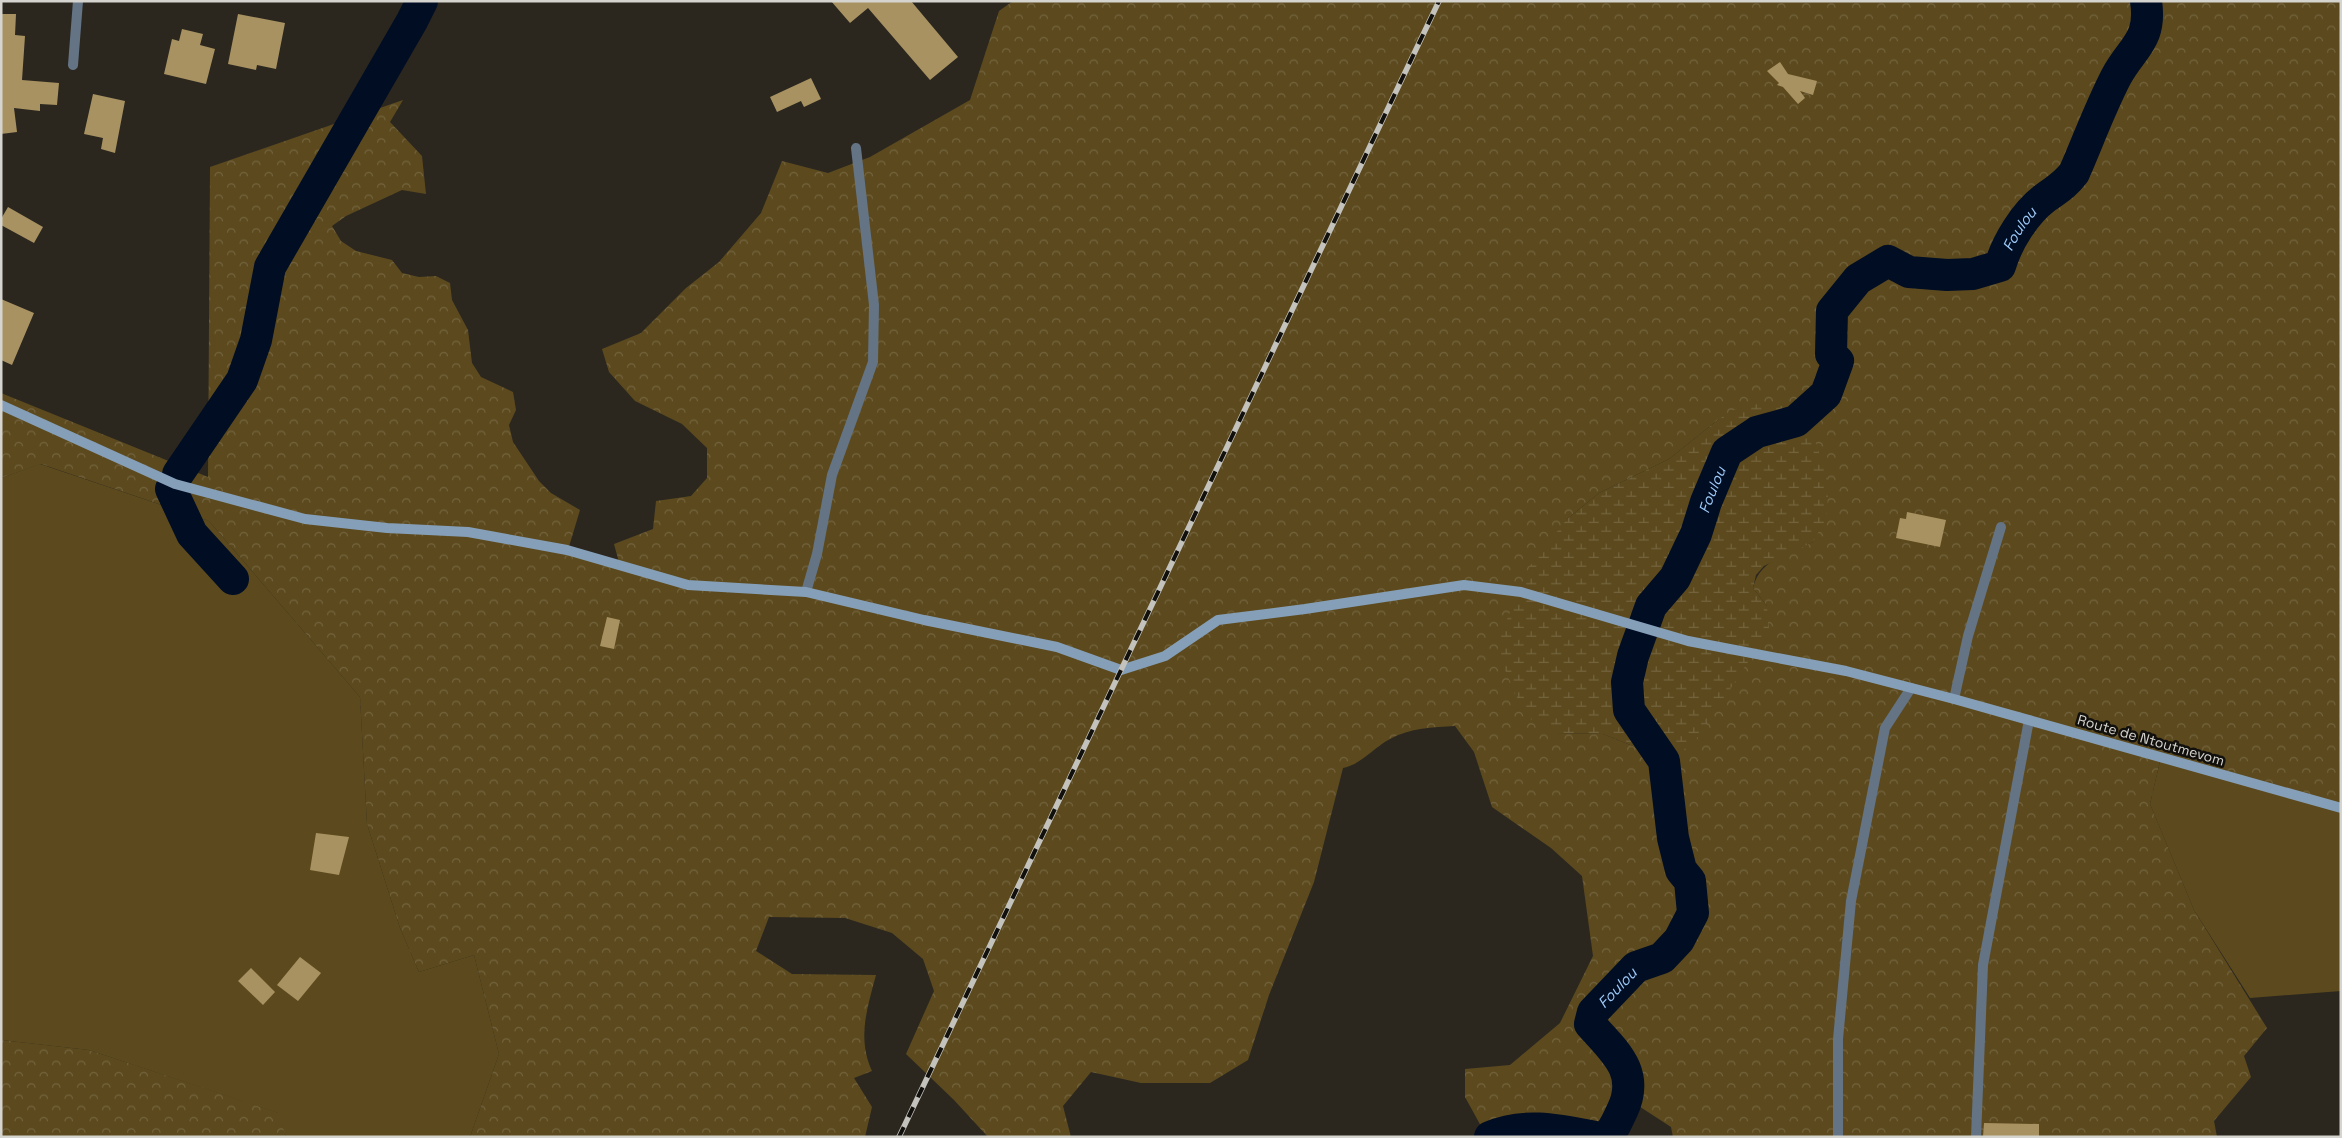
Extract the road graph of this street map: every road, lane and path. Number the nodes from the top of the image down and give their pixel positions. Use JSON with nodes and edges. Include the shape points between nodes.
{"nodes":[{"id":1,"x":78,"y":1,"type":"edge"},
{"id":2,"x":73,"y":65,"type":"dead end"},
{"id":3,"x":856,"y":148,"type":"dead end"},
{"id":4,"x":1,"y":405,"type":"edge"},
{"id":5,"x":2001,"y":527,"type":"dead end"},
{"id":6,"x":806,"y":592,"type":"junction"},
{"id":7,"x":1911,"y":688,"type":"junction"},
{"id":8,"x":1954,"y":699,"type":"junction"},
{"id":9,"x":2029,"y":720,"type":"junction"},
{"id":10,"x":2341,"y":808,"type":"edge"},
{"id":11,"x":1838,"y":1137,"type":"edge"},
{"id":12,"x":1976,"y":1137,"type":"edge"}],
"edges":[{"from":1,"to":2,"type":"street"},
{"from":3,"to":6,"type":"street","via":[[874,305],[873,362],[832,475]]},
{"from":4,"to":6,"type":"street","name":"Route de Ntoutmevom","via":[[175,484],[305,519],[468,532],[568,550],[688,585]]},
{"from":5,"to":8,"type":"street","via":[[1968,636]]},
{"from":6,"to":7,"type":"street","name":"Route de Ntoutmevom","via":[[1057,647],[1121,670],[1165,656],[1218,620],[1464,585],[1521,592],[1688,641],[1846,671]]},
{"from":7,"to":8,"type":"street","name":"Route de Ntoutmevom"},
{"from":7,"to":11,"type":"street","via":[[1886,728],[1851,901],[1838,1040]]},
{"from":8,"to":9,"type":"street","name":"Route de Ntoutmevom"},
{"from":9,"to":10,"type":"street","name":"Route de Ntoutmevom"},
{"from":9,"to":12,"type":"street","via":[[1983,965]]}]}
